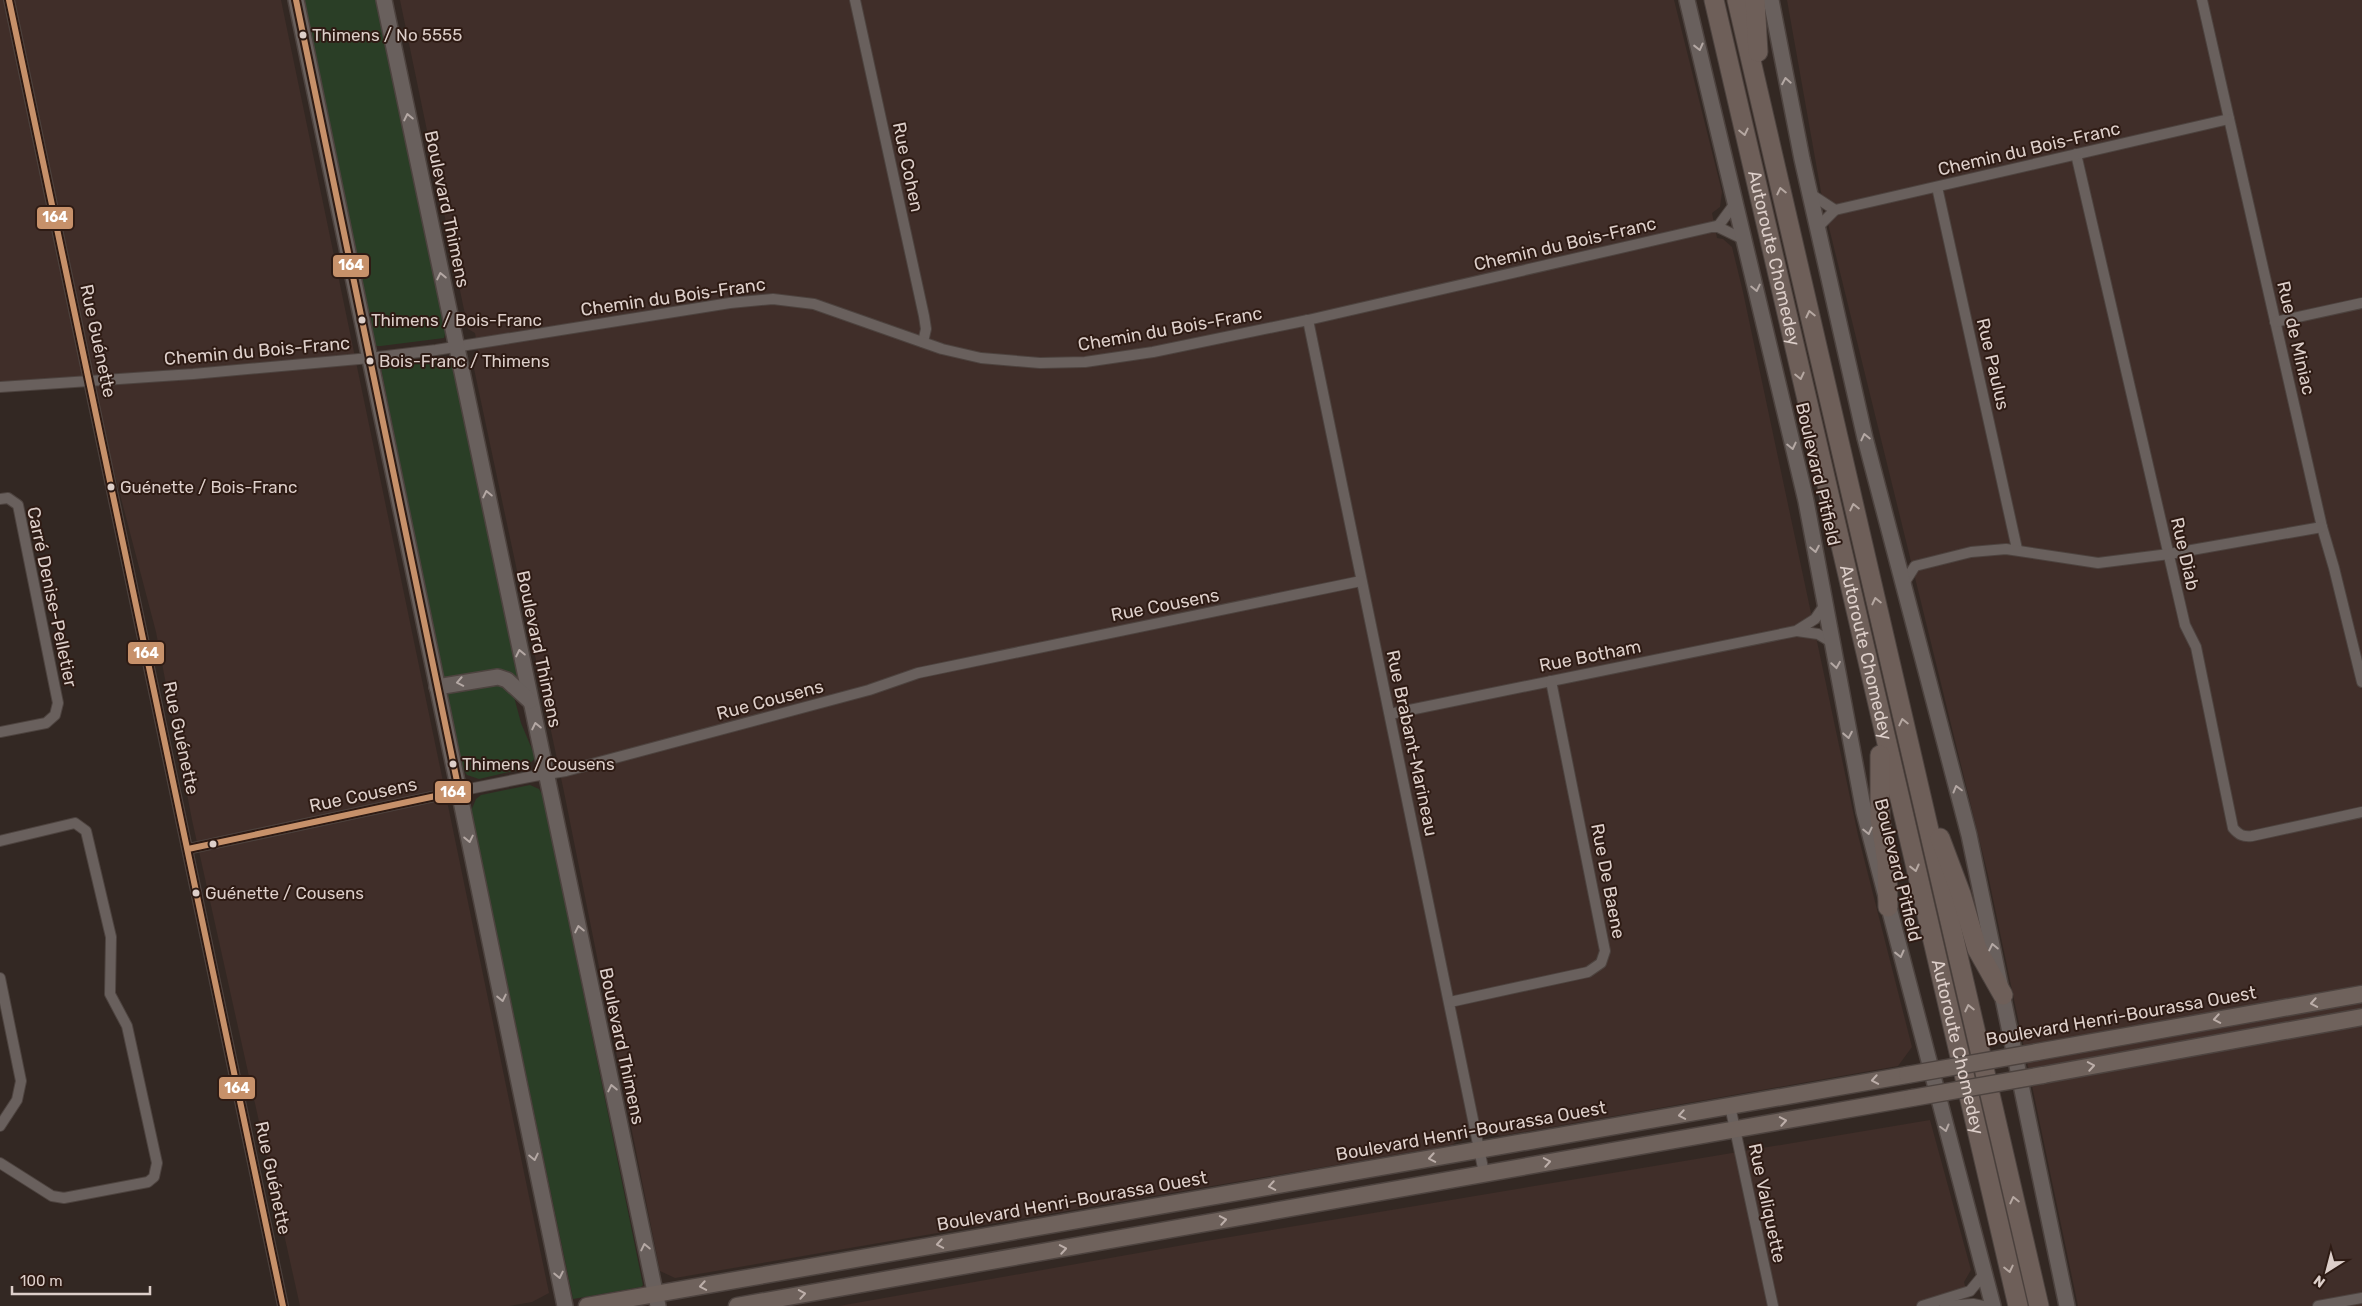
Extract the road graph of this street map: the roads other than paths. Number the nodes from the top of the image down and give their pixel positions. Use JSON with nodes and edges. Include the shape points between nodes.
{"nodes":[{"id":1,"x":9,"y":0,"type":"edge"},
{"id":2,"x":296,"y":0,"type":"edge"},
{"id":3,"x":384,"y":0,"type":"edge"},
{"id":4,"x":855,"y":0,"type":"edge"},
{"id":5,"x":1687,"y":0,"type":"edge"},
{"id":6,"x":1714,"y":0,"type":"edge"},
{"id":7,"x":1737,"y":0,"type":"edge"},
{"id":8,"x":1755,"y":0,"type":"edge"},
{"id":9,"x":1771,"y":0,"type":"edge"},
{"id":10,"x":2202,"y":0,"type":"edge"},
{"id":11,"x":1762,"y":106,"type":"junction"},
{"id":12,"x":2229,"y":119,"type":"junction"},
{"id":13,"x":2076,"y":154,"type":"junction"},
{"id":14,"x":1937,"y":187,"type":"junction"},
{"id":15,"x":1809,"y":193,"type":"junction"},
{"id":16,"x":1736,"y":202,"type":"junction"},
{"id":17,"x":1835,"y":210,"type":"junction"},
{"id":18,"x":1719,"y":226,"type":"junction"},
{"id":19,"x":1817,"y":228,"type":"junction"},
{"id":20,"x":1745,"y":240,"type":"junction"},
{"id":21,"x":2362,"y":303,"type":"edge"},
{"id":22,"x":1308,"y":320,"type":"junction"},
{"id":23,"x":2275,"y":322,"type":"junction"},
{"id":24,"x":923,"y":342,"type":"junction"},
{"id":25,"x":456,"y":346,"type":"junction"},
{"id":26,"x":370,"y":358,"type":"junction"},
{"id":27,"x":90,"y":380,"type":"junction"},
{"id":28,"x":0,"y":387,"type":"edge"},
{"id":29,"x":0,"y":499,"type":"edge"},
{"id":30,"x":2322,"y":527,"type":"junction"},
{"id":31,"x":2017,"y":549,"type":"junction"},
{"id":32,"x":1894,"y":552,"type":"junction"},
{"id":33,"x":2169,"y":554,"type":"junction"},
{"id":34,"x":1915,"y":566,"type":"junction"},
{"id":35,"x":1361,"y":581,"type":"junction"},
{"id":36,"x":1903,"y":586,"type":"junction"},
{"id":37,"x":1826,"y":603,"type":"junction"},
{"id":38,"x":1796,"y":630,"type":"junction"},
{"id":39,"x":1832,"y":643,"type":"junction"},
{"id":40,"x":2359,"y":650,"type":"edge"},
{"id":41,"x":1551,"y":680,"type":"junction"},
{"id":42,"x":2362,"y":682,"type":"edge"},
{"id":43,"x":437,"y":686,"type":"junction"},
{"id":44,"x":530,"y":701,"type":"junction"},
{"id":45,"x":1390,"y":714,"type":"junction"},
{"id":46,"x":1880,"y":721,"type":"junction"},
{"id":47,"x":0,"y":732,"type":"edge"},
{"id":48,"x":1914,"y":769,"type":"junction"},
{"id":49,"x":546,"y":774,"type":"junction"},
{"id":50,"x":459,"y":791,"type":"junction"},
{"id":51,"x":2362,"y":812,"type":"edge"},
{"id":52,"x":0,"y":841,"type":"edge"},
{"id":53,"x":188,"y":849,"type":"junction"},
{"id":54,"x":1888,"y":907,"type":"junction"},
{"id":55,"x":0,"y":978,"type":"edge"},
{"id":56,"x":2362,"y":994,"type":"edge"},
{"id":57,"x":2003,"y":995,"type":"junction"},
{"id":58,"x":1450,"y":1002,"type":"junction"},
{"id":59,"x":2362,"y":1017,"type":"edge"},
{"id":60,"x":1730,"y":1106,"type":"junction"},
{"id":61,"x":0,"y":1126,"type":"edge"},
{"id":62,"x":1735,"y":1129,"type":"junction"},
{"id":63,"x":1480,"y":1150,"type":"junction"},
{"id":64,"x":0,"y":1163,"type":"edge"},
{"id":65,"x":1484,"y":1173,"type":"junction"},
{"id":66,"x":1984,"y":1274,"type":"junction"},
{"id":67,"x":2362,"y":1298,"type":"edge"},
{"id":68,"x":656,"y":1300,"type":"edge"},
{"id":69,"x":283,"y":1306,"type":"edge"},
{"id":70,"x":565,"y":1306,"type":"edge"},
{"id":71,"x":587,"y":1306,"type":"edge"},
{"id":72,"x":737,"y":1306,"type":"edge"},
{"id":73,"x":1772,"y":1306,"type":"edge"},
{"id":74,"x":1922,"y":1306,"type":"edge"},
{"id":75,"x":1945,"y":1306,"type":"edge"},
{"id":76,"x":1984,"y":1306,"type":"edge"},
{"id":77,"x":1993,"y":1306,"type":"edge"},
{"id":78,"x":2018,"y":1306,"type":"edge"},
{"id":79,"x":2039,"y":1306,"type":"edge"},
{"id":80,"x":2067,"y":1306,"type":"edge"},
{"id":81,"x":2318,"y":1306,"type":"edge"}],
"edges":[{"from":1,"to":27,"type":"street","name":"Rue Guénette"},
{"from":2,"to":26,"type":"street"},
{"from":25,"to":3,"type":"street","name":"Boulevard Thimens","one_way":true},
{"from":4,"to":24,"type":"street","name":"Rue Cohen","via":[[924,316]]},
{"from":5,"to":16,"type":"street","name":"Boulevard Pitfield","one_way":true},
{"from":6,"to":46,"type":"highway","name":"Autoroute Chomedey","one_way":true},
{"from":7,"to":11,"type":"highway","name":"Autoroute Chomedey"},
{"from":8,"to":11,"type":"highway"},
{"from":15,"to":9,"type":"street","one_way":true},
{"from":10,"to":12,"type":"street","name":"Rue de Miniac"},
{"from":48,"to":11,"type":"highway","name":"Autoroute Chomedey","one_way":true},
{"from":12,"to":13,"type":"street","name":"Chemin du Bois-Franc"},
{"from":12,"to":23,"type":"street","name":"Rue de Miniac"},
{"from":13,"to":14,"type":"street","name":"Chemin du Bois-Franc"},
{"from":13,"to":33,"type":"street","name":"Rue Diab"},
{"from":14,"to":17,"type":"street","name":"Chemin du Bois-Franc"},
{"from":14,"to":31,"type":"street","name":"Rue Paulus"},
{"from":15,"to":17,"type":"street"},
{"from":15,"to":19,"type":"street"},
{"from":16,"to":18,"type":"street"},
{"from":16,"to":20,"type":"street","name":"Boulevard Pitfield"},
{"from":17,"to":19,"type":"street"},
{"from":18,"to":20,"type":"street"},
{"from":18,"to":22,"type":"street","name":"Chemin du Bois-Franc"},
{"from":32,"to":19,"type":"street","one_way":true},
{"from":20,"to":37,"type":"street","name":"Boulevard Pitfield","one_way":true,"via":[[1806,501]]},
{"from":21,"to":23,"type":"street"},
{"from":22,"to":24,"type":"street","name":"Chemin du Bois-Franc","via":[[1153,352],[1076,362],[995,360]]},
{"from":22,"to":35,"type":"street","name":"Rue Brabant-Marineau"},
{"from":23,"to":30,"type":"street","name":"Rue de Miniac"},
{"from":24,"to":25,"type":"street","name":"Chemin du Bois-Franc","via":[[821,306],[773,299]]},
{"from":25,"to":26,"type":"street","name":"Chemin du Bois-Franc"},
{"from":44,"to":25,"type":"street","name":"Boulevard Thimens","one_way":true},
{"from":26,"to":27,"type":"street","name":"Chemin du Bois-Franc"},
{"from":26,"to":43,"type":"street"},
{"from":27,"to":28,"type":"street","name":"Chemin du Bois-Franc"},
{"from":27,"to":53,"type":"street","name":"Rue Guénette"},
{"from":29,"to":47,"type":"street","name":"Carré Denise-Pelletier","via":[[8,498],[18,505],[58,703],[55,715],[46,723]]},
{"from":30,"to":33,"type":"street"},
{"from":30,"to":40,"type":"street","name":"Rue de Miniac"},
{"from":31,"to":33,"type":"street","via":[[2098,563]]},
{"from":31,"to":34,"type":"street","via":[[1971,552]]},
{"from":32,"to":34,"type":"street"},
{"from":32,"to":36,"type":"street"},
{"from":33,"to":51,"type":"street","name":"Rue Diab","via":[[2185,625],[2196,647],[2233,828],[2244,837]]},
{"from":34,"to":36,"type":"street"},
{"from":35,"to":45,"type":"street","name":"Rue Brabant-Marineau"},
{"from":35,"to":49,"type":"street","name":"Rue Cousens","via":[[918,673],[869,690],[566,772]]},
{"from":57,"to":36,"type":"street","one_way":true,"via":[[1969,835]]},
{"from":37,"to":38,"type":"street","name":"Rue Botham","via":[[1815,620]]},
{"from":37,"to":39,"type":"street","name":"Boulevard Pitfield"},
{"from":38,"to":39,"type":"street","name":"Rue Botham","via":[[1818,634]]},
{"from":38,"to":41,"type":"street","name":"Rue Botham"},
{"from":39,"to":54,"type":"street","name":"Boulevard Pitfield","one_way":true,"via":[[1864,812]]},
{"from":40,"to":42,"type":"street","name":"Rue de Miniac"},
{"from":41,"to":45,"type":"street","name":"Rue Botham"},
{"from":41,"to":58,"type":"street","name":"Rue De Baene","via":[[1605,951],[1601,964],[1588,972]]},
{"from":44,"to":43,"type":"street","one_way":true,"via":[[507,680],[498,677]]},
{"from":43,"to":50,"type":"street"},
{"from":49,"to":44,"type":"street","name":"Boulevard Thimens","one_way":true},
{"from":45,"to":58,"type":"street","name":"Rue Brabant-Marineau"},
{"from":46,"to":54,"type":"highway","via":[[1880,818],[1887,862]]},
{"from":46,"to":78,"type":"highway","name":"Autoroute Chomedey","one_way":true},
{"from":48,"to":57,"type":"highway","via":[[1978,949]]},
{"from":79,"to":48,"type":"highway","name":"Autoroute Chomedey","one_way":true},
{"from":49,"to":50,"type":"street","name":"Rue Cousens"},
{"from":68,"to":49,"type":"street","name":"Boulevard Thimens","one_way":true},
{"from":50,"to":53,"type":"street","name":"Rue Cousens"},
{"from":50,"to":70,"type":"street","one_way":true},
{"from":52,"to":64,"type":"street","via":[[75,823],[86,831],[111,937],[110,994],[128,1026],[157,1163],[154,1177],[148,1182],[64,1198],[52,1196]]},
{"from":53,"to":69,"type":"street","name":"Rue Guénette"},
{"from":54,"to":66,"type":"street","name":"Boulevard Pitfield","one_way":true},
{"from":55,"to":61,"type":"street","via":[[21,1081],[17,1100]]},
{"from":56,"to":60,"type":"main road","name":"Boulevard Henri-Bourassa Ouest","one_way":true,"bridge":true},
{"from":57,"to":80,"type":"street"},
{"from":58,"to":63,"type":"street","name":"Rue Brabant-Marineau"},
{"from":62,"to":59,"type":"main road","one_way":true,"bridge":true},
{"from":60,"to":62,"type":"street","name":"Rue Valiquette"},
{"from":60,"to":63,"type":"main road","name":"Boulevard Henri-Bourassa Ouest","one_way":true},
{"from":65,"to":62,"type":"main road","one_way":true},
{"from":62,"to":73,"type":"street","name":"Rue Valiquette"},
{"from":63,"to":65,"type":"street","name":"Rue Brabant-Marineau"},
{"from":63,"to":68,"type":"main road","name":"Boulevard Henri-Bourassa Ouest","one_way":true},
{"from":72,"to":65,"type":"main road","one_way":true},
{"from":66,"to":74,"type":"street","via":[[1970,1291]]},
{"from":66,"to":77,"type":"street","name":"Boulevard Pitfield"},
{"from":67,"to":81,"type":"street"},
{"from":68,"to":71,"type":"main road","name":"Boulevard Henri-Bourassa Ouest"},
{"from":75,"to":76,"type":"street"}]}
